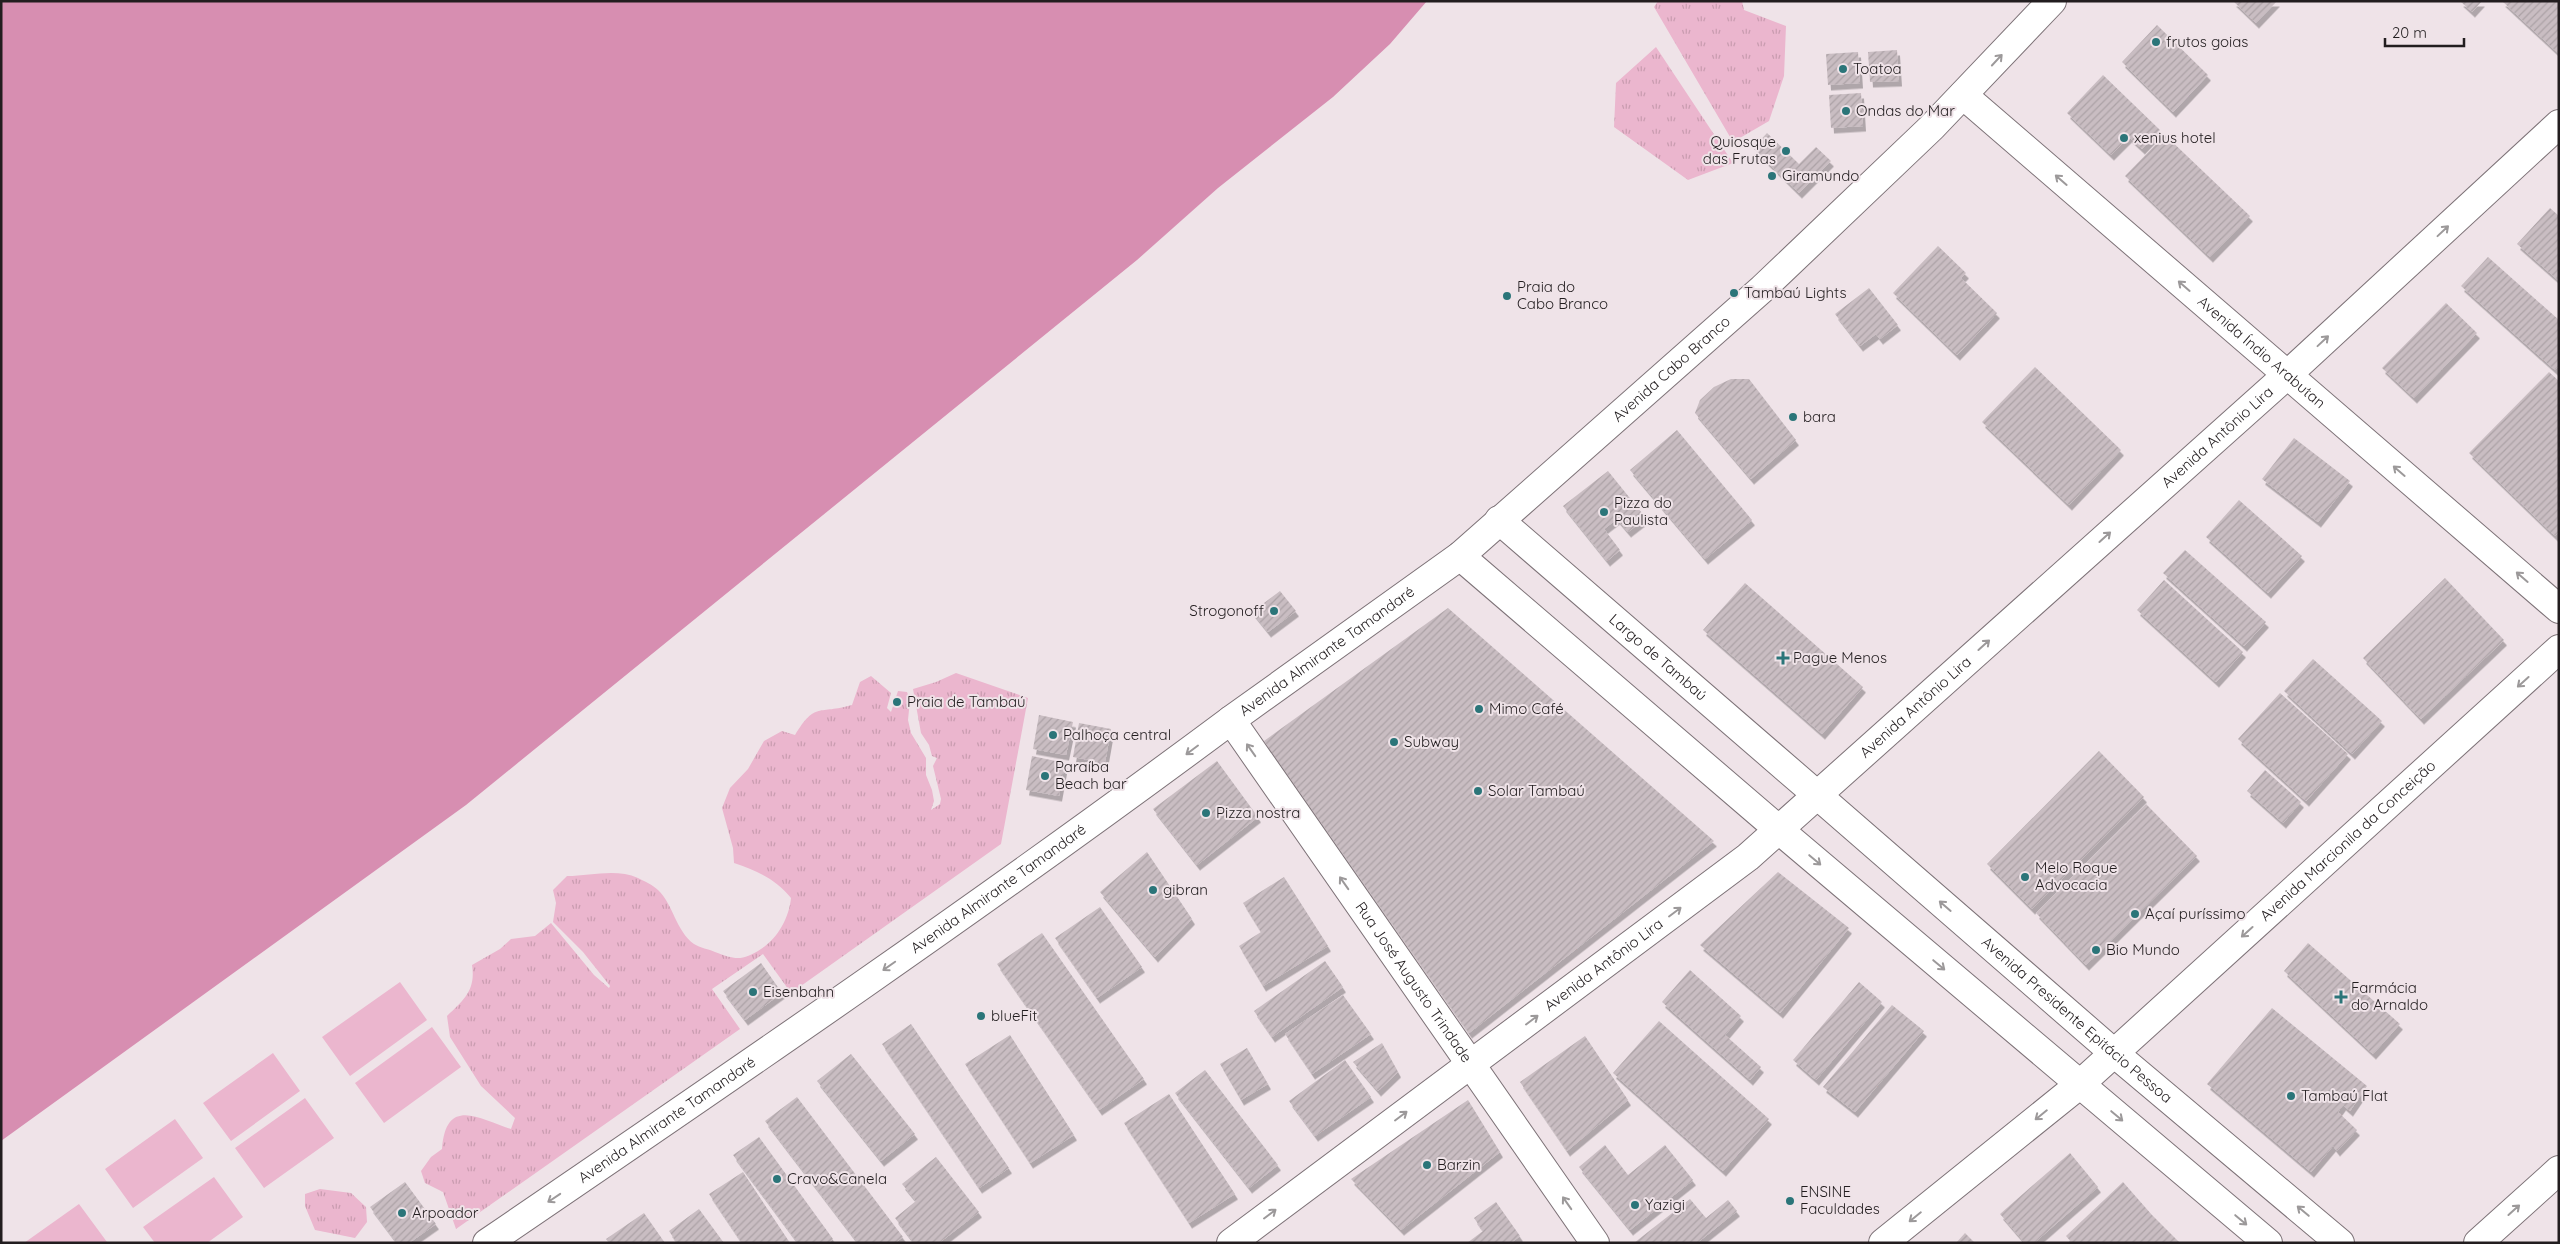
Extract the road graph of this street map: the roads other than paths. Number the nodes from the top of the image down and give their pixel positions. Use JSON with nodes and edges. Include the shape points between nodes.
{"nodes":[{"id":1,"x":2052,"y":1,"type":"edge"},
{"id":2,"x":1963,"y":96,"type":"junction"},
{"id":3,"x":2559,"y":124,"type":"edge"},
{"id":4,"x":2287,"y":374,"type":"junction"},
{"id":5,"x":1499,"y":520,"type":"junction"},
{"id":6,"x":1460,"y":556,"type":"junction"},
{"id":7,"x":2559,"y":609,"type":"edge"},
{"id":8,"x":2559,"y":649,"type":"edge"},
{"id":9,"x":1231,"y":720,"type":"junction"},
{"id":10,"x":1816,"y":794,"type":"junction"},
{"id":11,"x":1778,"y":829,"type":"junction"},
{"id":12,"x":2114,"y":1053,"type":"junction"},
{"id":13,"x":1470,"y":1065,"type":"junction"},
{"id":14,"x":2079,"y":1085,"type":"junction"},
{"id":15,"x":2559,"y":1170,"type":"edge"},
{"id":16,"x":488,"y":1243,"type":"edge"},
{"id":17,"x":1231,"y":1243,"type":"edge"},
{"id":18,"x":1595,"y":1243,"type":"edge"},
{"id":19,"x":1883,"y":1243,"type":"edge"},
{"id":20,"x":2268,"y":1243,"type":"edge"},
{"id":21,"x":2340,"y":1243,"type":"edge"},
{"id":22,"x":2478,"y":1243,"type":"edge"}],
"edges":[{"from":2,"to":1,"type":"main road","name":"Avenida Cabo Branco","one_way":true},
{"from":4,"to":2,"type":"main road","name":"Avenida Índio Arabutan","one_way":true},
{"from":2,"to":5,"type":"main road","name":"Avenida Cabo Branco","via":[[1762,289]]},
{"from":4,"to":3,"type":"main road","name":"Avenida Antônio Lira","one_way":true},
{"from":7,"to":4,"type":"main road","name":"Avenida Índio Arabutan","one_way":true},
{"from":10,"to":4,"type":"main road","name":"Avenida Antônio Lira","one_way":true},
{"from":5,"to":6,"type":"main road","name":"Avenida Almirante Tamandaré"},
{"from":5,"to":10,"type":"main road","name":"Largo de Tambaú"},
{"from":6,"to":9,"type":"main road","name":"Avenida Almirante Tamandaré"},
{"from":6,"to":11,"type":"main road"},
{"from":8,"to":12,"type":"main road","name":"Avenida Marcionila da Conceição","one_way":true},
{"from":13,"to":9,"type":"main road","name":"Rua José Augusto Trindade","one_way":true},
{"from":9,"to":16,"type":"main road","name":"Avenida Almirante Tamandaré","one_way":true,"via":[[785,1040]]},
{"from":10,"to":11,"type":"main road","name":"Avenida Antônio Lira"},
{"from":12,"to":10,"type":"main road","name":"Avenida Presidente Epitácio Pessoa","one_way":true},
{"from":13,"to":11,"type":"main road","name":"Avenida Antônio Lira","one_way":true,"via":[[1748,857]]},
{"from":11,"to":14,"type":"main road","one_way":true},
{"from":12,"to":14,"type":"main road","name":"Avenida Marcionila da Conceição"},
{"from":21,"to":12,"type":"main road","name":"Avenida Presidente Epitácio Pessoa","one_way":true},
{"from":17,"to":13,"type":"main road","name":"Avenida Antônio Lira","one_way":true},
{"from":18,"to":13,"type":"main road","name":"Rua José Augusto Trindade","one_way":true},
{"from":14,"to":19,"type":"main road","name":"Avenida Marcionila da Conceição","one_way":true},
{"from":14,"to":20,"type":"main road","one_way":true},
{"from":22,"to":15,"type":"main road","one_way":true}]}
